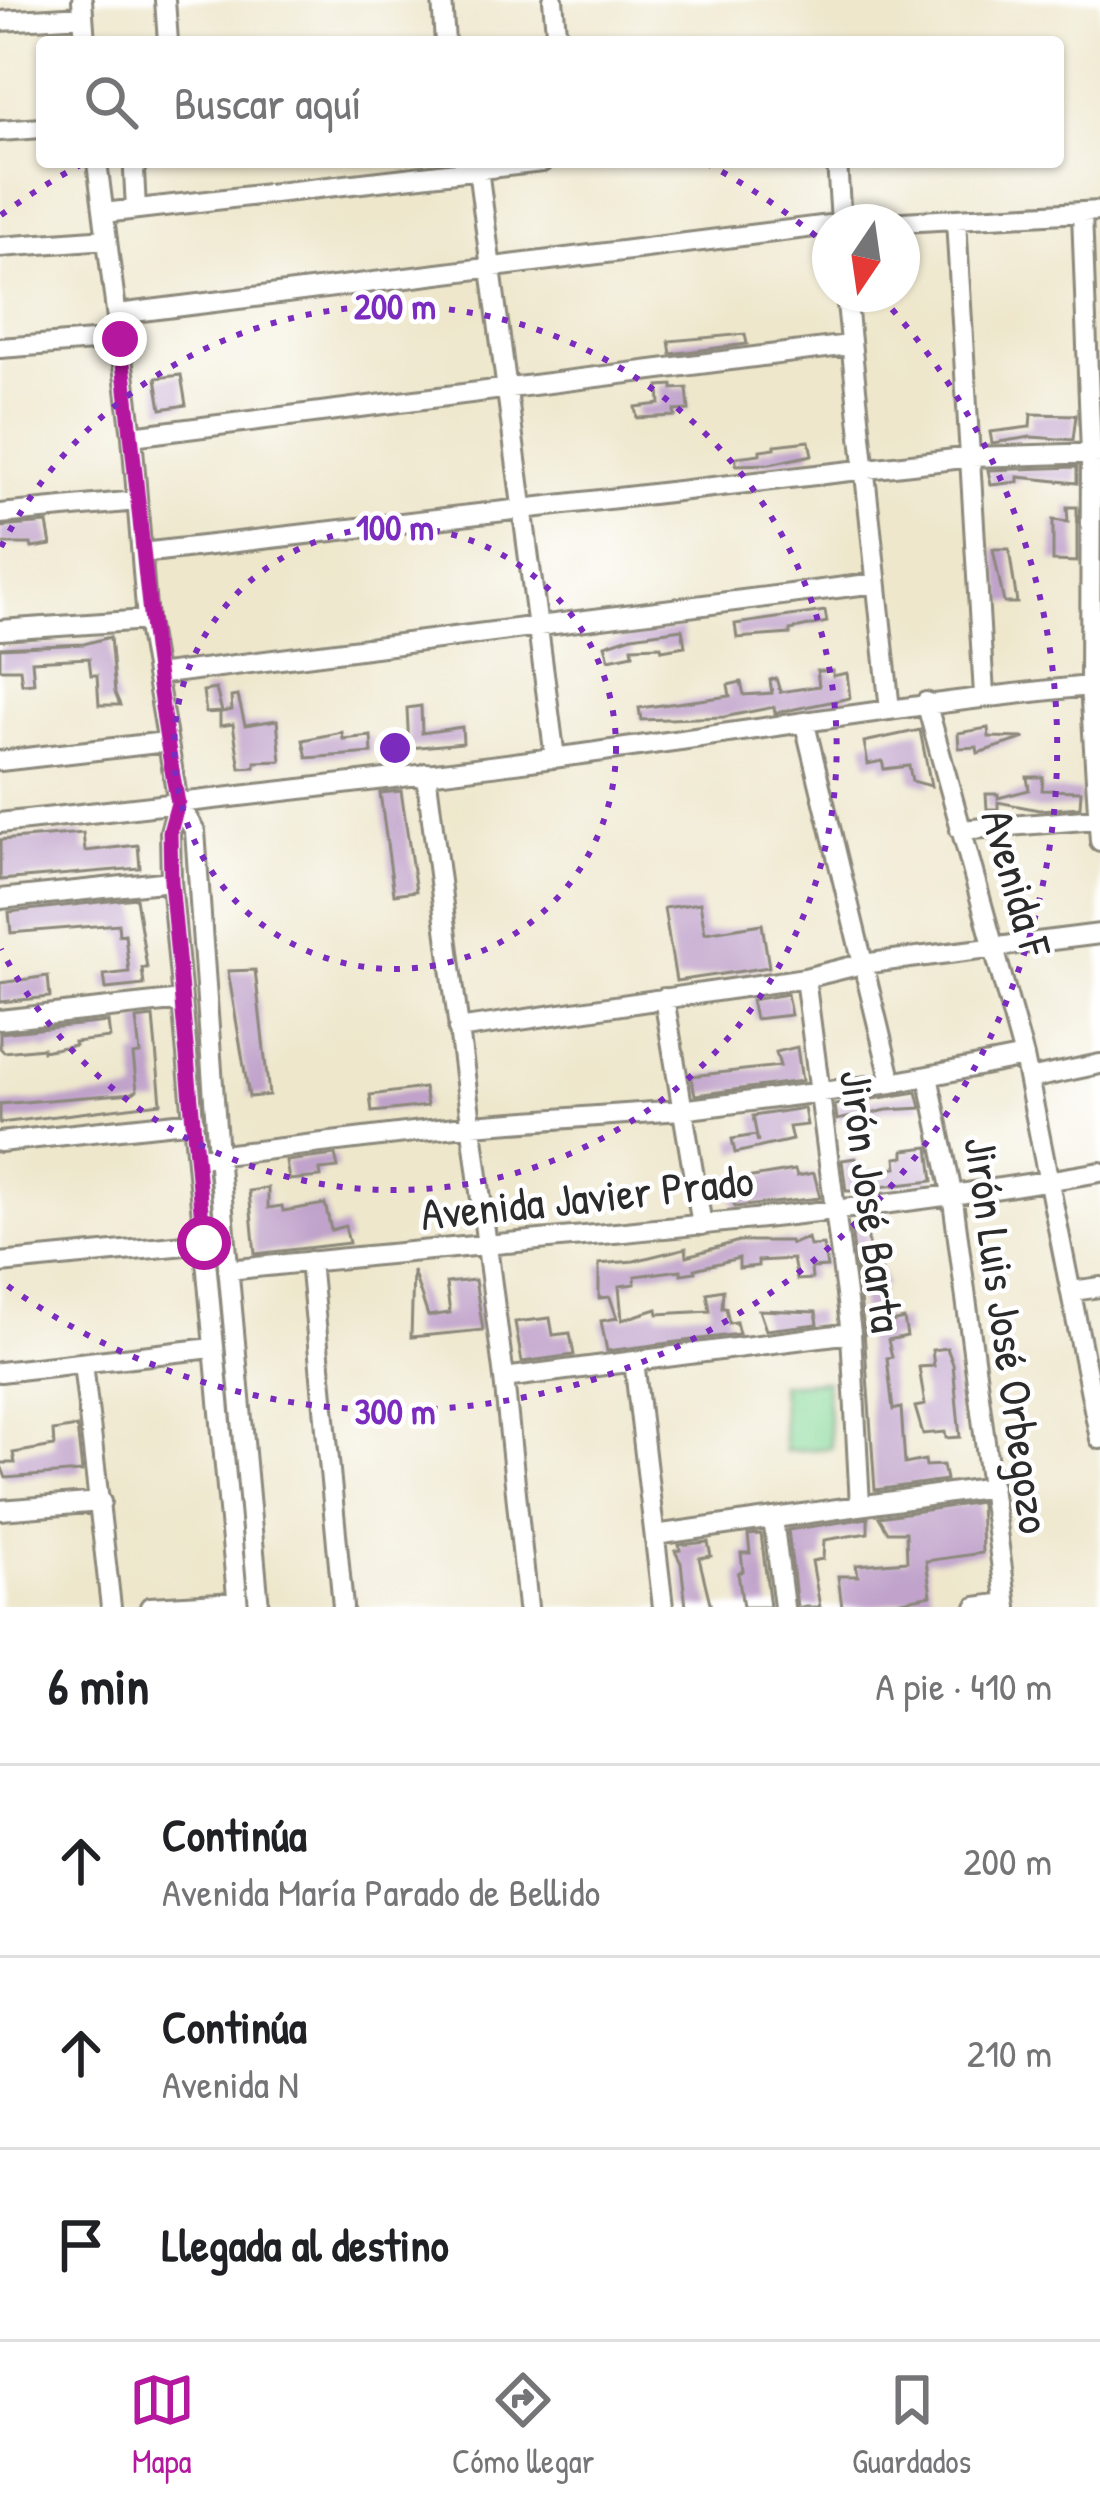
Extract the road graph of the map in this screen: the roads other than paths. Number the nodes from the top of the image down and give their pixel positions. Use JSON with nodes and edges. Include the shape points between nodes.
{"nodes":[{"id":1,"x":166,"y":0,"type":"edge"},
{"id":2,"x":442,"y":0,"type":"edge"},
{"id":3,"x":553,"y":0,"type":"edge"},
{"id":4,"x":82,"y":8,"type":"edge"},
{"id":5,"x":0,"y":21,"type":"edge"},
{"id":6,"x":168,"y":36,"type":"edge"},
{"id":7,"x":445,"y":36,"type":"edge"},
{"id":8,"x":556,"y":36,"type":"edge"},
{"id":9,"x":36,"y":128,"type":"edge"},
{"id":10,"x":0,"y":131,"type":"edge"},
{"id":11,"x":98,"y":168,"type":"edge"},
{"id":12,"x":135,"y":168,"type":"edge"},
{"id":13,"x":467,"y":168,"type":"edge"},
{"id":14,"x":837,"y":168,"type":"edge"},
{"id":15,"x":840,"y":204,"type":"edge"},
{"id":16,"x":136,"y":209,"type":"junction"},
{"id":17,"x":1091,"y":212,"type":"edge"},
{"id":18,"x":104,"y":213,"type":"junction"},
{"id":19,"x":956,"y":220,"type":"junction"},
{"id":20,"x":920,"y":221,"type":"edge"},
{"id":21,"x":812,"y":227,"type":"edge"},
{"id":22,"x":107,"y":239,"type":"junction"},
{"id":23,"x":0,"y":247,"type":"edge"},
{"id":24,"x":492,"y":270,"type":"junction"},
{"id":25,"x":847,"y":312,"type":"edge"},
{"id":26,"x":118,"y":314,"type":"junction"},
{"id":27,"x":120,"y":339,"type":"junction"},
{"id":28,"x":849,"y":345,"type":"junction"},
{"id":29,"x":0,"y":348,"type":"edge"},
{"id":30,"x":508,"y":390,"type":"junction"},
{"id":31,"x":132,"y":436,"type":"junction"},
{"id":32,"x":1096,"y":453,"type":"edge"},
{"id":33,"x":972,"y":457,"type":"junction"},
{"id":34,"x":866,"y":472,"type":"junction"},
{"id":35,"x":137,"y":500,"type":"junction"},
{"id":36,"x":524,"y":512,"type":"junction"},
{"id":37,"x":0,"y":514,"type":"edge"},
{"id":38,"x":142,"y":554,"type":"junction"},
{"id":39,"x":876,"y":583,"type":"junction"},
{"id":40,"x":147,"y":620,"type":"junction"},
{"id":41,"x":536,"y":624,"type":"junction"},
{"id":42,"x":0,"y":630,"type":"edge"},
{"id":43,"x":156,"y":675,"type":"junction"},
{"id":44,"x":1095,"y":685,"type":"edge"},
{"id":45,"x":984,"y":695,"type":"junction"},
{"id":46,"x":926,"y":702,"type":"junction"},
{"id":47,"x":890,"y":710,"type":"junction"},
{"id":48,"x":805,"y":724,"type":"junction"},
{"id":49,"x":166,"y":742,"type":"junction"},
{"id":50,"x":555,"y":758,"type":"junction"},
{"id":51,"x":0,"y":761,"type":"edge"},
{"id":52,"x":426,"y":773,"type":"junction"},
{"id":53,"x":178,"y":803,"type":"junction"},
{"id":54,"x":1096,"y":819,"type":"junction"},
{"id":55,"x":0,"y":823,"type":"edge"},
{"id":56,"x":960,"y":830,"type":"junction"},
{"id":57,"x":1100,"y":841,"type":"edge"},
{"id":58,"x":171,"y":881,"type":"junction"},
{"id":59,"x":0,"y":899,"type":"edge"},
{"id":60,"x":1100,"y":934,"type":"edge"},
{"id":61,"x":996,"y":946,"type":"junction"},
{"id":62,"x":862,"y":964,"type":"junction"},
{"id":63,"x":805,"y":978,"type":"junction"},
{"id":64,"x":664,"y":998,"type":"junction"},
{"id":65,"x":182,"y":1000,"type":"junction"},
{"id":66,"x":0,"y":1020,"type":"edge"},
{"id":67,"x":458,"y":1029,"type":"junction"},
{"id":68,"x":1024,"y":1057,"type":"junction"},
{"id":69,"x":1100,"y":1064,"type":"edge"},
{"id":70,"x":928,"y":1076,"type":"junction"},
{"id":71,"x":1029,"y":1078,"type":"junction"},
{"id":72,"x":892,"y":1083,"type":"junction"},
{"id":73,"x":820,"y":1093,"type":"junction"},
{"id":74,"x":681,"y":1110,"type":"junction"},
{"id":75,"x":194,"y":1121,"type":"junction"},
{"id":76,"x":472,"y":1125,"type":"junction"},
{"id":77,"x":0,"y":1142,"type":"edge"},
{"id":78,"x":218,"y":1155,"type":"junction"},
{"id":79,"x":196,"y":1158,"type":"junction"},
{"id":80,"x":1100,"y":1172,"type":"edge"},
{"id":81,"x":1049,"y":1181,"type":"junction"},
{"id":82,"x":952,"y":1193,"type":"junction"},
{"id":83,"x":834,"y":1211,"type":"junction"},
{"id":84,"x":702,"y":1225,"type":"junction"},
{"id":85,"x":225,"y":1242,"type":"junction"},
{"id":86,"x":204,"y":1243,"type":"junction"},
{"id":87,"x":488,"y":1248,"type":"junction"},
{"id":88,"x":310,"y":1261,"type":"junction"},
{"id":89,"x":0,"y":1263,"type":"edge"},
{"id":90,"x":228,"y":1270,"type":"junction"},
{"id":91,"x":1100,"y":1287,"type":"edge"},
{"id":92,"x":1073,"y":1291,"type":"junction"},
{"id":93,"x":851,"y":1334,"type":"junction"},
{"id":94,"x":212,"y":1348,"type":"junction"},
{"id":95,"x":634,"y":1361,"type":"junction"},
{"id":96,"x":83,"y":1363,"type":"junction"},
{"id":97,"x":0,"y":1372,"type":"edge"},
{"id":98,"x":504,"y":1378,"type":"junction"},
{"id":99,"x":1096,"y":1399,"type":"edge"},
{"id":100,"x":1100,"y":1439,"type":"edge"},
{"id":101,"x":992,"y":1487,"type":"junction"},
{"id":102,"x":100,"y":1502,"type":"junction"},
{"id":103,"x":860,"y":1506,"type":"junction"},
{"id":104,"x":0,"y":1510,"type":"edge"},
{"id":105,"x":773,"y":1518,"type":"junction"},
{"id":106,"x":655,"y":1535,"type":"junction"},
{"id":107,"x":237,"y":1605,"type":"edge"},
{"id":108,"x":1007,"y":1605,"type":"edge"},
{"id":109,"x":112,"y":1607,"type":"edge"},
{"id":110,"x":150,"y":1607,"type":"edge"},
{"id":111,"x":259,"y":1607,"type":"edge"},
{"id":112,"x":343,"y":1607,"type":"edge"},
{"id":113,"x":528,"y":1607,"type":"edge"},
{"id":114,"x":663,"y":1607,"type":"edge"},
{"id":115,"x":784,"y":1607,"type":"edge"},
{"id":116,"x":976,"y":1607,"type":"edge"}],
"edges":[{"from":1,"to":6,"type":"street"},
{"from":2,"to":7,"type":"street"},
{"from":3,"to":8,"type":"street"},
{"from":4,"to":5,"type":"street"},
{"from":9,"to":10,"type":"street"},
{"from":11,"to":18,"type":"street"},
{"from":12,"to":16,"type":"street"},
{"from":13,"to":16,"type":"street"},
{"from":13,"to":24,"type":"street"},
{"from":14,"to":15,"type":"street"},
{"from":16,"to":18,"type":"street"},
{"from":17,"to":19,"type":"street"},
{"from":17,"to":32,"type":"street"},
{"from":18,"to":22,"type":"street"},
{"from":19,"to":20,"type":"street"},
{"from":19,"to":33,"type":"street"},
{"from":21,"to":24,"type":"street"},
{"from":22,"to":23,"type":"street"},
{"from":22,"to":26,"type":"street"},
{"from":24,"to":26,"type":"street"},
{"from":24,"to":30,"type":"street"},
{"from":25,"to":28,"type":"street"},
{"from":26,"to":27,"type":"street"},
{"from":27,"to":29,"type":"street"},
{"from":27,"to":31,"type":"street"},
{"from":28,"to":30,"type":"street"},
{"from":28,"to":34,"type":"street"},
{"from":30,"to":31,"type":"street"},
{"from":30,"to":36,"type":"street"},
{"from":31,"to":35,"type":"street"},
{"from":32,"to":33,"type":"street"},
{"from":32,"to":44,"type":"street"},
{"from":33,"to":34,"type":"street"},
{"from":33,"to":45,"type":"street"},
{"from":34,"to":36,"type":"street"},
{"from":34,"to":39,"type":"street"},
{"from":35,"to":37,"type":"street"},
{"from":35,"to":38,"type":"street"},
{"from":36,"to":38,"type":"street"},
{"from":36,"to":41,"type":"street"},
{"from":38,"to":40,"type":"street"},
{"from":39,"to":41,"type":"street"},
{"from":39,"to":47,"type":"street"},
{"from":40,"to":42,"type":"street"},
{"from":40,"to":43,"type":"street"},
{"from":41,"to":43,"type":"street"},
{"from":41,"to":50,"type":"street"},
{"from":43,"to":49,"type":"street"},
{"from":44,"to":45,"type":"street"},
{"from":44,"to":54,"type":"street"},
{"from":45,"to":46,"type":"street"},
{"from":46,"to":47,"type":"street"},
{"from":46,"to":56,"type":"street","name":"Avenida F"},
{"from":47,"to":48,"type":"street"},
{"from":48,"to":50,"type":"street"},
{"from":48,"to":62,"type":"street"},
{"from":49,"to":51,"type":"street"},
{"from":49,"to":53,"type":"street"},
{"from":50,"to":52,"type":"street"},
{"from":52,"to":53,"type":"street"},
{"from":52,"to":67,"type":"street"},
{"from":53,"to":55,"type":"street"},
{"from":53,"to":58,"type":"street"},
{"from":53,"to":78,"type":"street","via":[[195,831]]},
{"from":54,"to":56,"type":"street"},
{"from":54,"to":57,"type":"street"},
{"from":56,"to":61,"type":"street","name":"Avenida F"},
{"from":58,"to":59,"type":"street"},
{"from":58,"to":65,"type":"street"},
{"from":60,"to":61,"type":"street"},
{"from":61,"to":62,"type":"street"},
{"from":61,"to":68,"type":"street","name":"Avenida F"},
{"from":62,"to":63,"type":"street"},
{"from":62,"to":72,"type":"street"},
{"from":63,"to":64,"type":"street"},
{"from":63,"to":73,"type":"street","name":"Jirón José Barta"},
{"from":64,"to":67,"type":"street"},
{"from":64,"to":74,"type":"street"},
{"from":65,"to":66,"type":"street"},
{"from":65,"to":75,"type":"street"},
{"from":67,"to":76,"type":"street"},
{"from":68,"to":70,"type":"street"},
{"from":68,"to":71,"type":"street","name":"Avenida F"},
{"from":69,"to":71,"type":"street"},
{"from":70,"to":72,"type":"street"},
{"from":70,"to":82,"type":"street","name":"Jirón Luis José Orbegozo"},
{"from":71,"to":81,"type":"street","name":"Avenida F"},
{"from":72,"to":73,"type":"street"},
{"from":73,"to":74,"type":"street"},
{"from":73,"to":83,"type":"street","name":"Jirón José Barta"},
{"from":74,"to":76,"type":"street"},
{"from":74,"to":84,"type":"street"},
{"from":75,"to":77,"type":"street"},
{"from":75,"to":79,"type":"street"},
{"from":76,"to":78,"type":"street"},
{"from":76,"to":87,"type":"street"},
{"from":78,"to":79,"type":"street"},
{"from":78,"to":85,"type":"street"},
{"from":79,"to":86,"type":"street"},
{"from":80,"to":81,"type":"street","name":"Avenida Javier Prado"},
{"from":81,"to":82,"type":"street","name":"Avenida Javier Prado"},
{"from":81,"to":92,"type":"street","name":"Avenida F"},
{"from":82,"to":83,"type":"street","name":"Avenida Javier Prado"},
{"from":82,"to":101,"type":"street","name":"Jirón Luis José Orbegozo"},
{"from":83,"to":84,"type":"street","name":"Avenida Javier Prado"},
{"from":83,"to":93,"type":"street","name":"Jirón José Barta"},
{"from":84,"to":87,"type":"street","name":"Avenida Javier Prado"},
{"from":85,"to":86,"type":"street"},
{"from":85,"to":90,"type":"street"},
{"from":86,"to":89,"type":"street"},
{"from":86,"to":94,"type":"street"},
{"from":87,"to":88,"type":"street","name":"Avenida Javier Prado"},
{"from":87,"to":98,"type":"street"},
{"from":88,"to":90,"type":"street","name":"Avenida Javier Prado"},
{"from":88,"to":112,"type":"street"},
{"from":90,"to":111,"type":"street"},
{"from":91,"to":92,"type":"street"},
{"from":92,"to":99,"type":"street","name":"Avenida F"},
{"from":93,"to":95,"type":"street"},
{"from":93,"to":103,"type":"street","name":"Jirón José Barta"},
{"from":94,"to":96,"type":"street"},
{"from":94,"to":107,"type":"street"},
{"from":95,"to":98,"type":"street"},
{"from":95,"to":106,"type":"street"},
{"from":96,"to":97,"type":"street"},
{"from":96,"to":102,"type":"street"},
{"from":98,"to":113,"type":"street"},
{"from":99,"to":100,"type":"street","name":"Avenida F"},
{"from":101,"to":103,"type":"street"},
{"from":101,"to":108,"type":"street","name":"Jirón Luis José Orbegozo"},
{"from":102,"to":104,"type":"street"},
{"from":102,"to":109,"type":"street"},
{"from":103,"to":105,"type":"street"},
{"from":105,"to":106,"type":"street"},
{"from":105,"to":115,"type":"street"},
{"from":106,"to":114,"type":"street"},
{"from":107,"to":110,"type":"street"},
{"from":108,"to":116,"type":"street"}]}
